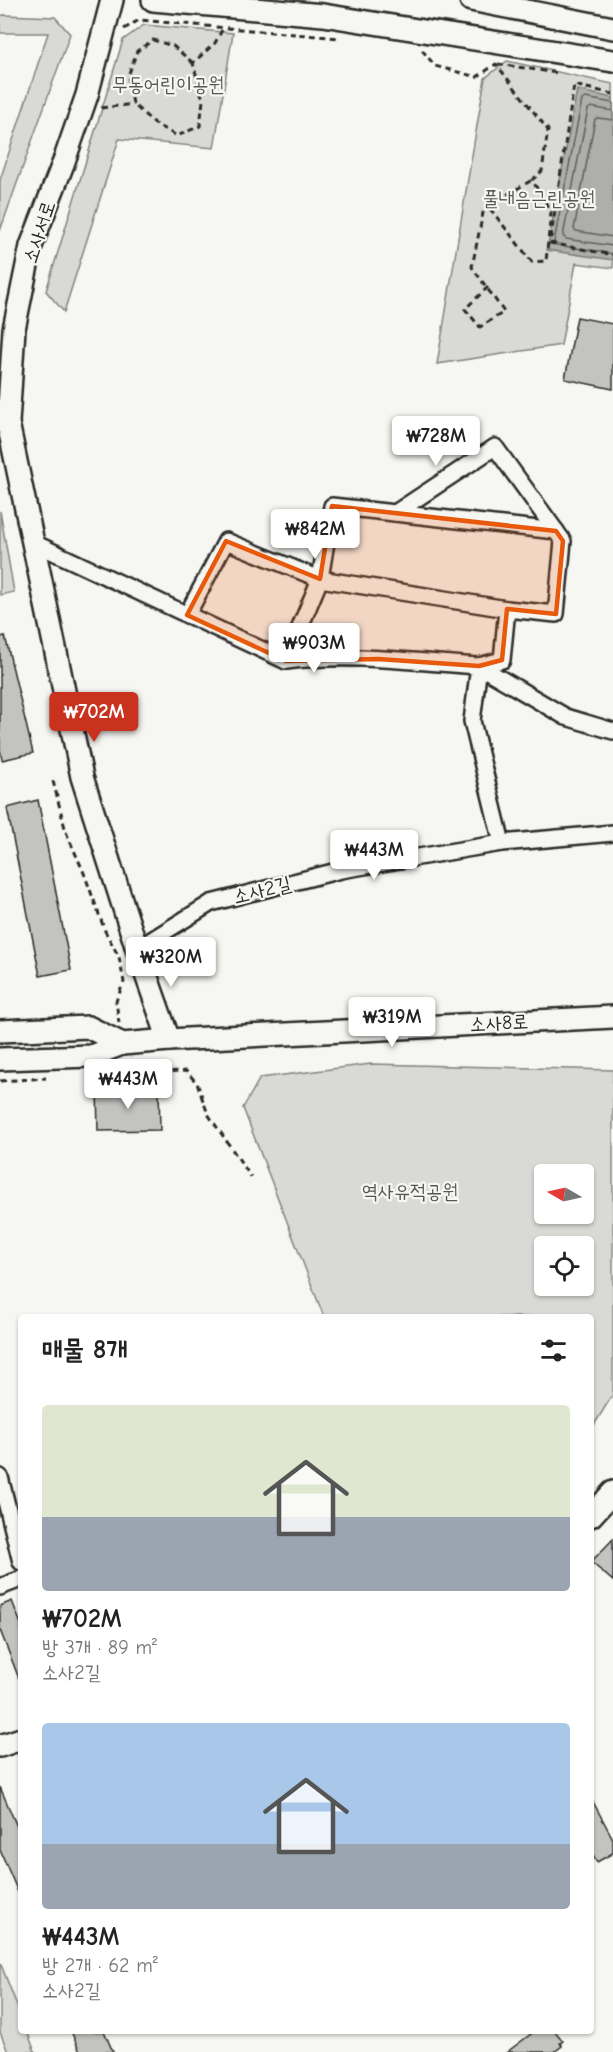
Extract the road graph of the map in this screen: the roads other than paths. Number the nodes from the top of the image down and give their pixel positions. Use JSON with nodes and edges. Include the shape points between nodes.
{"nodes":[{"id":1,"x":112,"y":0,"type":"edge"},
{"id":2,"x":153,"y":0,"type":"edge"},
{"id":3,"x":471,"y":0,"type":"edge"},
{"id":4,"x":613,"y":28,"type":"edge"},
{"id":5,"x":613,"y":61,"type":"edge"},
{"id":6,"x":395,"y":513,"type":"junction"},
{"id":7,"x":556,"y":531,"type":"junction"},
{"id":8,"x":32,"y":542,"type":"junction"},
{"id":9,"x":320,"y":579,"type":"junction"},
{"id":10,"x":507,"y":609,"type":"junction"},
{"id":11,"x":187,"y":615,"type":"junction"},
{"id":12,"x":286,"y":661,"type":"junction"},
{"id":13,"x":479,"y":666,"type":"junction"},
{"id":14,"x":613,"y":731,"type":"edge"},
{"id":15,"x":613,"y":833,"type":"edge"},
{"id":16,"x":502,"y":843,"type":"junction"},
{"id":17,"x":136,"y":949,"type":"junction"},
{"id":18,"x":613,"y":1017,"type":"edge"},
{"id":19,"x":0,"y":1031,"type":"edge"},
{"id":20,"x":169,"y":1040,"type":"junction"},
{"id":21,"x":122,"y":1044,"type":"junction"},
{"id":22,"x":0,"y":1059,"type":"edge"},
{"id":23,"x":0,"y":1477,"type":"edge"},
{"id":24,"x":613,"y":1492,"type":"edge"},
{"id":25,"x":594,"y":1513,"type":"edge"},
{"id":26,"x":18,"y":1551,"type":"edge"},
{"id":27,"x":18,"y":1580,"type":"edge"},
{"id":28,"x":0,"y":1587,"type":"edge"},
{"id":29,"x":18,"y":1740,"type":"edge"},
{"id":30,"x":0,"y":1746,"type":"edge"}],
"edges":[{"from":1,"to":8,"type":"street","name":"소사서로","via":[[87,95],[31,246],[14,329],[8,423]]},
{"from":2,"to":5,"type":"street","via":[[323,15]]},
{"from":3,"to":4,"type":"street"},
{"from":6,"to":7,"type":"street"},
{"from":6,"to":7,"type":"street","via":[[495,447]]},
{"from":6,"to":9,"type":"street","via":[[332,506]]},
{"from":7,"to":10,"type":"street","via":[[563,541],[556,614]]},
{"from":8,"to":11,"type":"street"},
{"from":8,"to":17,"type":"street","via":[[82,777]]},
{"from":9,"to":10,"type":"street"},
{"from":9,"to":11,"type":"street","via":[[226,541]]},
{"from":9,"to":12,"type":"street"},
{"from":10,"to":13,"type":"street","via":[[502,660]]},
{"from":11,"to":12,"type":"street"},
{"from":12,"to":13,"type":"street","via":[[378,659]]},
{"from":13,"to":14,"type":"street","via":[[566,717]]},
{"from":13,"to":16,"type":"street","via":[[472,721]]},
{"from":15,"to":16,"type":"street","name":"소사2길"},
{"from":16,"to":17,"type":"street","name":"소사2길","via":[[341,870],[211,903]]},
{"from":17,"to":20,"type":"street"},
{"from":18,"to":20,"type":"street","name":"소사8로"},
{"from":19,"to":21,"type":"street","via":[[88,1027]]},
{"from":20,"to":21,"type":"street","name":"소사8로"},
{"from":21,"to":22,"type":"street","via":[[91,1056]]},
{"from":23,"to":26,"type":"street"},
{"from":24,"to":25,"type":"street"},
{"from":27,"to":28,"type":"street"},
{"from":29,"to":30,"type":"street"}]}
